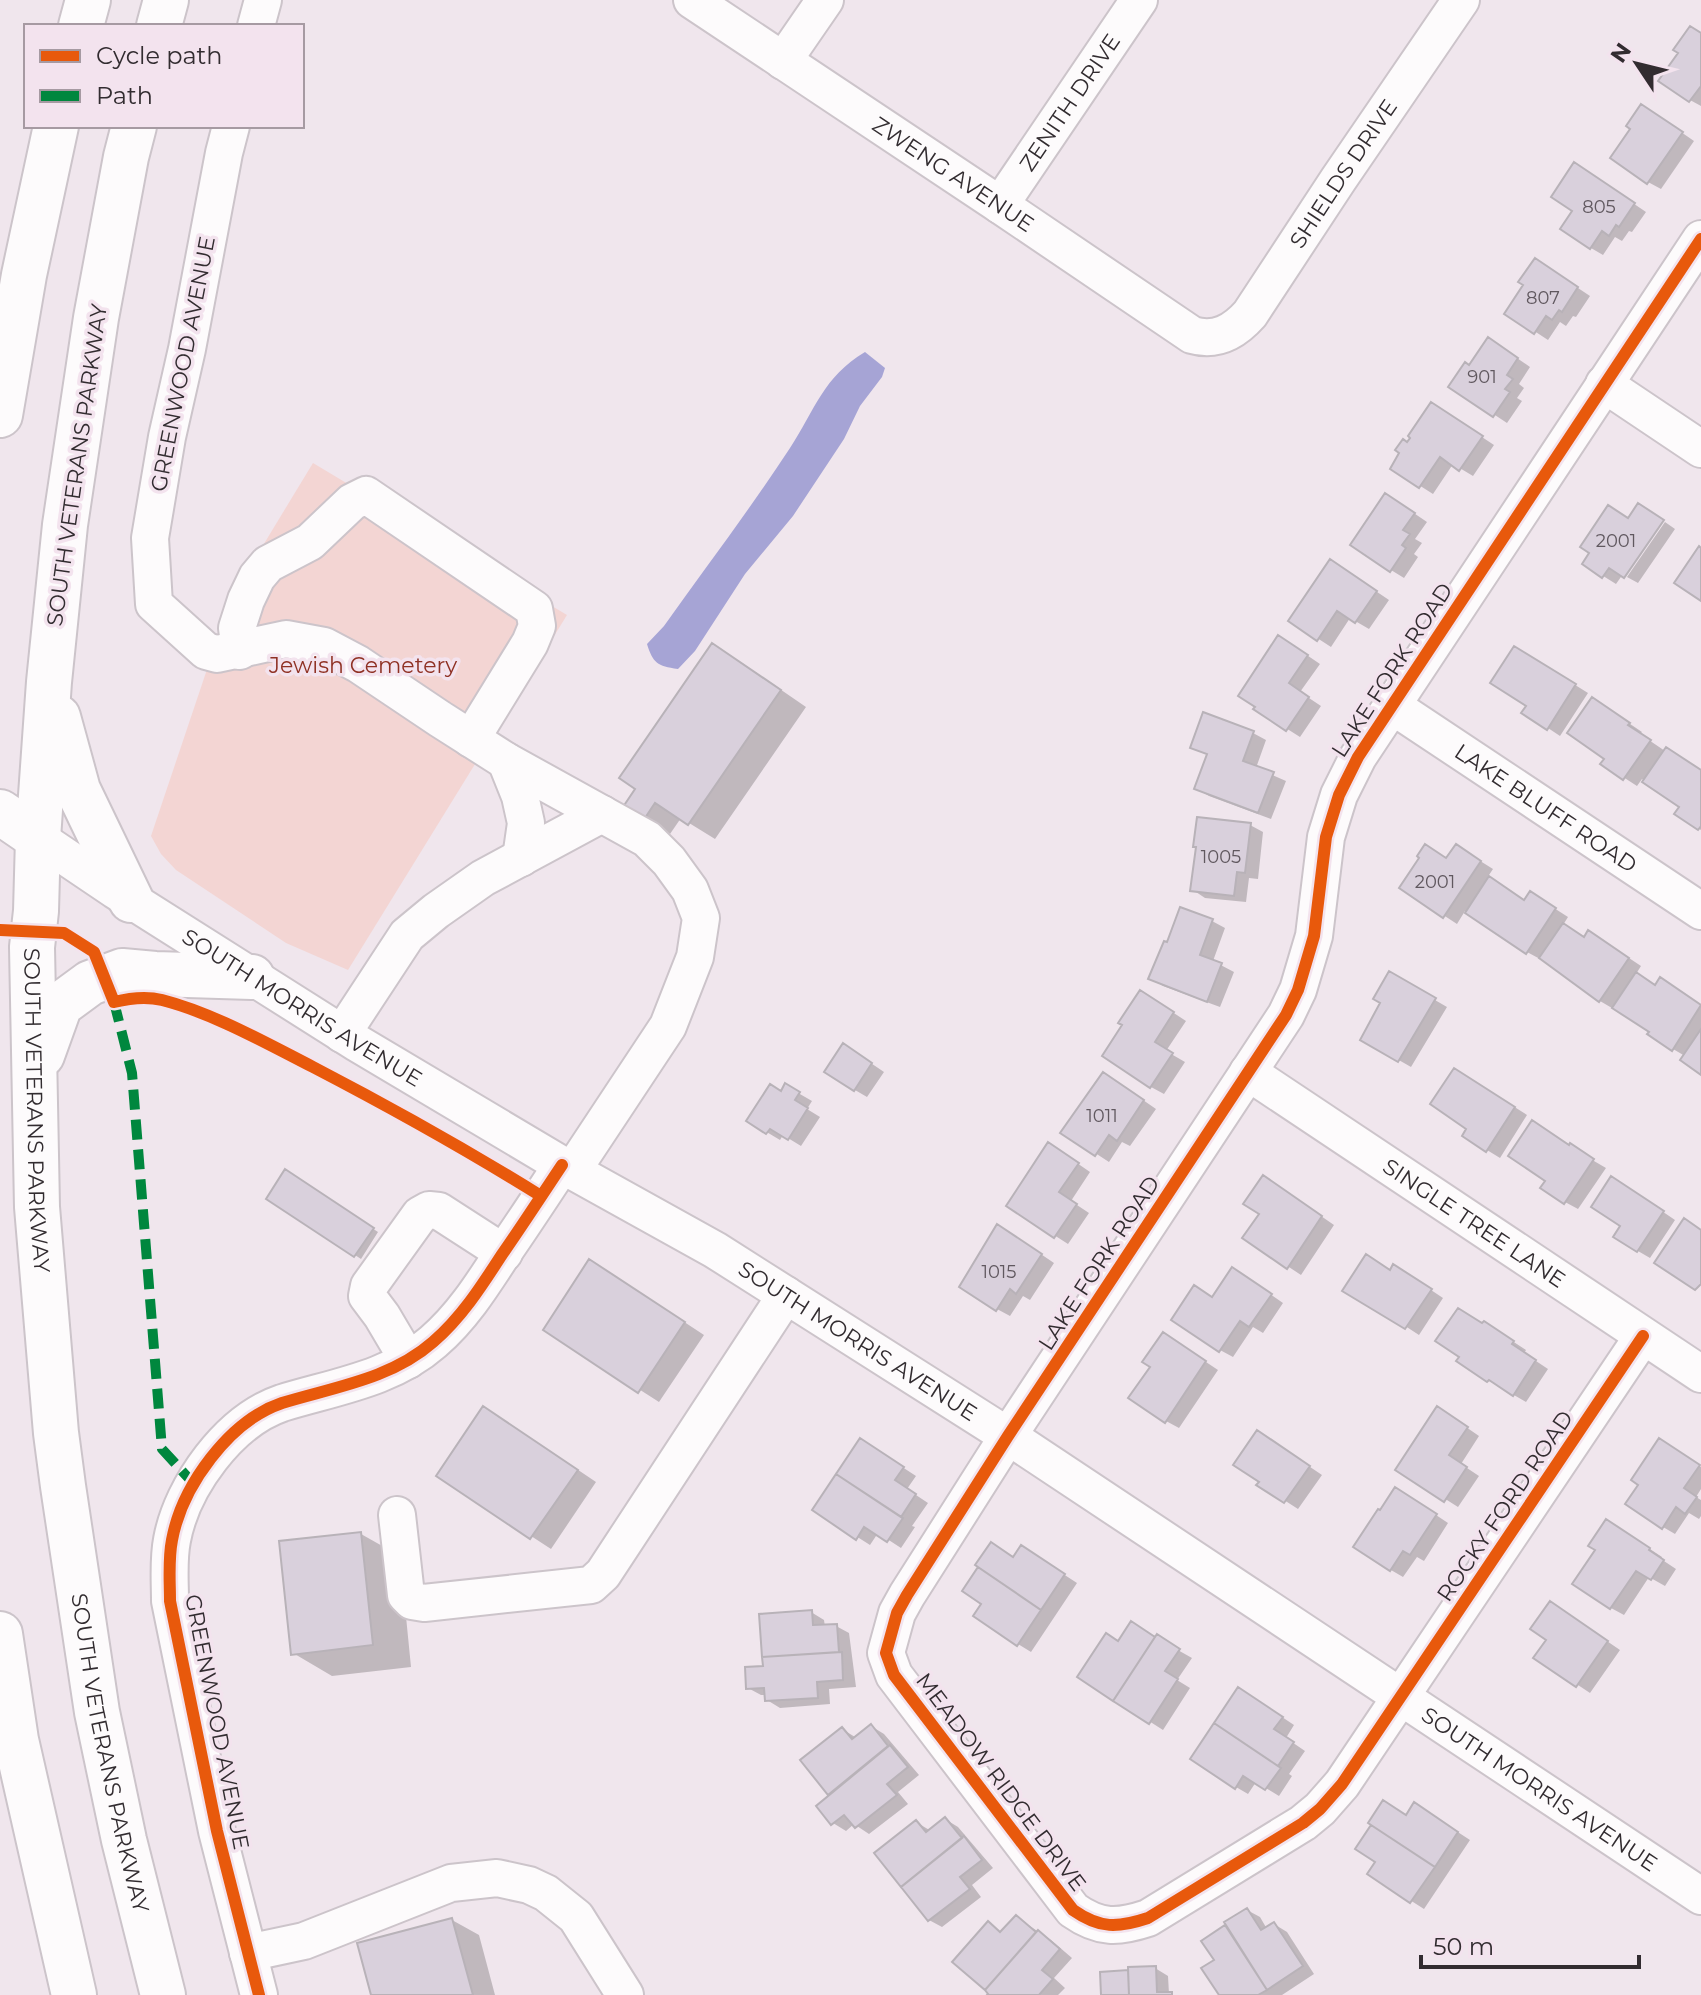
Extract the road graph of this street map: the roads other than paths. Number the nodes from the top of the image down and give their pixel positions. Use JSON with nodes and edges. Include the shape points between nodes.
{"nodes":[{"id":1,"x":88,"y":0,"type":"edge"},
{"id":2,"x":166,"y":0,"type":"edge"},
{"id":3,"x":263,"y":0,"type":"edge"},
{"id":4,"x":692,"y":0,"type":"edge"},
{"id":5,"x":825,"y":0,"type":"edge"},
{"id":6,"x":1139,"y":0,"type":"edge"},
{"id":7,"x":1461,"y":0,"type":"edge"},
{"id":8,"x":82,"y":24,"type":"edge"},
{"id":9,"x":160,"y":24,"type":"edge"},
{"id":10,"x":257,"y":24,"type":"edge"},
{"id":11,"x":783,"y":61,"type":"junction"},
{"id":12,"x":56,"y":128,"type":"edge"},
{"id":13,"x":133,"y":128,"type":"edge"},
{"id":14,"x":230,"y":128,"type":"edge"},
{"id":15,"x":1000,"y":205,"type":"junction"},
{"id":16,"x":1701,"y":239,"type":"edge"},
{"id":17,"x":1216,"y":338,"type":"joint"},
{"id":18,"x":1604,"y":384,"type":"junction"},
{"id":19,"x":0,"y":415,"type":"edge"},
{"id":20,"x":1701,"y":449,"type":"edge"},
{"id":21,"x":240,"y":651,"type":"junction"},
{"id":22,"x":49,"y":682,"type":"junction"},
{"id":23,"x":1391,"y":705,"type":"junction"},
{"id":24,"x":471,"y":739,"type":"junction"},
{"id":25,"x":506,"y":761,"type":"junction"},
{"id":26,"x":0,"y":812,"type":"edge"},
{"id":27,"x":602,"y":814,"type":"junction"},
{"id":28,"x":38,"y":838,"type":"junction"},
{"id":29,"x":521,"y":858,"type":"junction"},
{"id":30,"x":131,"y":900,"type":"junction"},
{"id":31,"x":1701,"y":911,"type":"edge"},
{"id":32,"x":252,"y":977,"type":"junction"},
{"id":33,"x":342,"y":1034,"type":"junction"},
{"id":34,"x":1248,"y":1072,"type":"junction"},
{"id":35,"x":35,"y":1076,"type":"junction"},
{"id":36,"x":567,"y":1168,"type":"junction"},
{"id":37,"x":504,"y":1253,"type":"junction"},
{"id":38,"x":786,"y":1295,"type":"junction"},
{"id":39,"x":1643,"y":1336,"type":"junction"},
{"id":40,"x":408,"y":1360,"type":"junction"},
{"id":41,"x":1701,"y":1374,"type":"edge"},
{"id":42,"x":1008,"y":1436,"type":"junction"},
{"id":43,"x":397,"y":1515,"type":"dead end"},
{"id":44,"x":0,"y":1634,"type":"edge"},
{"id":45,"x":1401,"y":1698,"type":"junction"},
{"id":46,"x":1701,"y":1896,"type":"edge"},
{"id":47,"x":248,"y":1953,"type":"junction"},
{"id":48,"x":74,"y":1995,"type":"edge"},
{"id":49,"x":163,"y":1995,"type":"edge"},
{"id":50,"x":259,"y":1995,"type":"edge"},
{"id":51,"x":625,"y":1995,"type":"edge"}],
"edges":[{"from":1,"to":8,"type":"main road"},
{"from":2,"to":9,"type":"main road"},
{"from":3,"to":10,"type":"street"},
{"from":4,"to":11,"type":"street","name":"ZWENG AVENUE"},
{"from":5,"to":11,"type":"street"},
{"from":6,"to":15,"type":"street","name":"ZENITH DRIVE"},
{"from":7,"to":17,"type":"street","name":"SHIELDS DRIVE","via":[[1250,314]]},
{"from":11,"to":15,"type":"street","name":"ZWENG AVENUE"},
{"from":12,"to":19,"type":"main road"},
{"from":13,"to":22,"type":"main road","name":"SOUTH VETERANS PARKWAY","via":[[96,318],[65,525]]},
{"from":14,"to":21,"type":"street","name":"GREENWOOD AVENUE","via":[[150,538],[154,604],[206,651]]},
{"from":15,"to":17,"type":"street","name":"ZWENG AVENUE","via":[[1192,335]]},
{"from":16,"to":18,"type":"street","name":"LAKE FORK ROAD"},
{"from":18,"to":20,"type":"street"},
{"from":18,"to":23,"type":"street","name":"LAKE FORK ROAD"},
{"from":21,"to":24,"type":"street","name":"GREENWOOD AVENUE","via":[[286,639],[324,646]]},
{"from":21,"to":24,"type":"street","via":[[237,628],[257,577],[366,495],[534,609],[537,626],[530,643]]},
{"from":22,"to":28,"type":"main road","name":"SOUTH VETERANS PARKWAY"},
{"from":22,"to":30,"type":"main road","via":[[78,790]]},
{"from":23,"to":31,"type":"street","name":"LAKE BLUFF ROAD"},
{"from":23,"to":34,"type":"street","name":"LAKE FORK ROAD","via":[[1339,795],[1326,837],[1314,936],[1298,990]]},
{"from":24,"to":25,"type":"street","name":"GREENWOOD AVENUE"},
{"from":25,"to":27,"type":"street","name":"GREENWOOD AVENUE"},
{"from":25,"to":29,"type":"street","via":[[526,823]]},
{"from":26,"to":28,"type":"main road","name":"SOUTH MORRIS AVENUE"},
{"from":27,"to":29,"type":"street"},
{"from":27,"to":36,"type":"street","name":"GREENWOOD AVENUE","via":[[647,839],[669,861],[690,890],[701,918],[695,957],[668,1026]]},
{"from":28,"to":30,"type":"street","name":"SOUTH MORRIS AVENUE"},
{"from":28,"to":35,"type":"main road","name":"SOUTH VETERANS PARKWAY","via":[[32,947]]},
{"from":29,"to":33,"type":"street","via":[[483,878],[407,935]]},
{"from":30,"to":32,"type":"street","name":"SOUTH MORRIS AVENUE"},
{"from":32,"to":33,"type":"street","name":"SOUTH MORRIS AVENUE"},
{"from":32,"to":35,"type":"main road","via":[[122,971],[90,983],[60,1005]]},
{"from":33,"to":36,"type":"street","name":"SOUTH MORRIS AVENUE"},
{"from":34,"to":39,"type":"street","name":"SINGLE TREE LANE"},
{"from":34,"to":42,"type":"street","name":"LAKE FORK ROAD"},
{"from":35,"to":49,"type":"main road","name":"SOUTH VETERANS PARKWAY","via":[[41,1268],[63,1486],[97,1712]]},
{"from":36,"to":37,"type":"street","name":"GREENWOOD AVENUE"},
{"from":36,"to":38,"type":"street","name":"SOUTH MORRIS AVENUE"},
{"from":37,"to":40,"type":"street","name":"GREENWOOD AVENUE","via":[[456,1319]]},
{"from":37,"to":40,"type":"street","via":[[439,1211],[420,1215],[367,1296]]},
{"from":38,"to":42,"type":"street","name":"SOUTH MORRIS AVENUE"},
{"from":38,"to":43,"type":"street","via":[[591,1585],[412,1601],[406,1595]]},
{"from":39,"to":41,"type":"street","name":"SINGLE TREE LANE"},
{"from":39,"to":45,"type":"street","name":"ROCKY FORD ROAD"},
{"from":40,"to":47,"type":"street","name":"GREENWOOD AVENUE","via":[[255,1416],[218,1449],[193,1483],[171,1540],[173,1614]]},
{"from":42,"to":45,"type":"street","name":"SOUTH MORRIS AVENUE"},
{"from":42,"to":45,"type":"street","name":"MEADOW RIDGE DRIVE","via":[[907,1595],[886,1653],[894,1675],[1073,1910],[1106,1925],[1148,1918],[1303,1823],[1342,1784]]},
{"from":44,"to":48,"type":"main road","via":[[16,1740]]},
{"from":45,"to":46,"type":"street","name":"SOUTH MORRIS AVENUE"},
{"from":47,"to":50,"type":"street","name":"GREENWOOD AVENUE"},
{"from":47,"to":51,"type":"street","via":[[304,1941],[451,1883],[497,1878],[546,1893],[576,1917]]}]}
